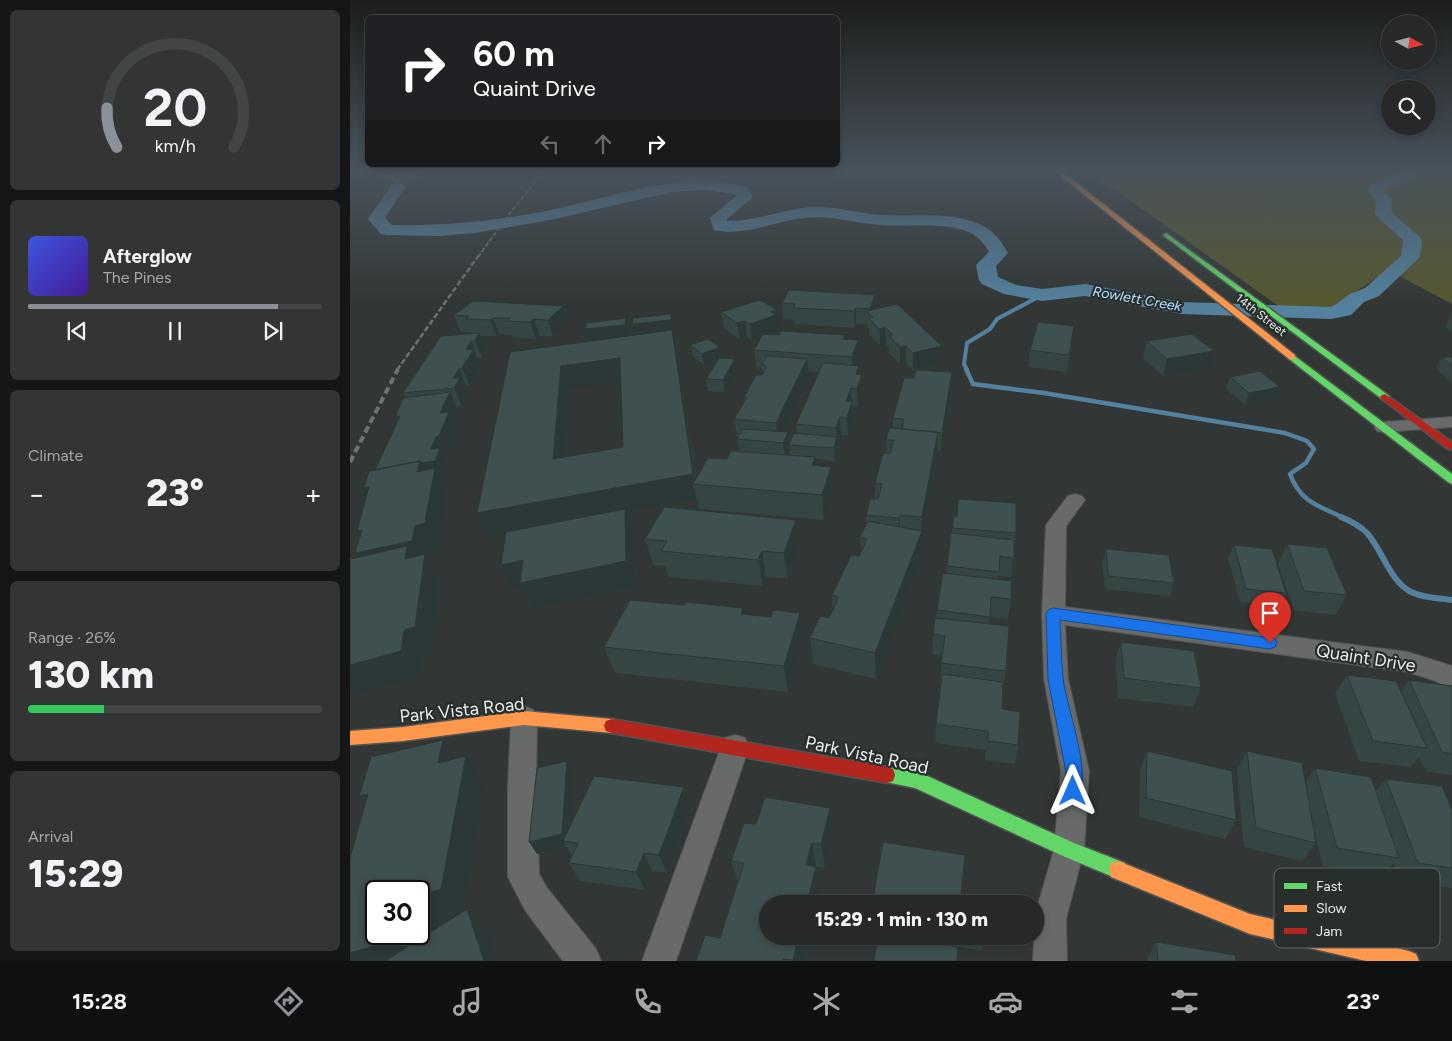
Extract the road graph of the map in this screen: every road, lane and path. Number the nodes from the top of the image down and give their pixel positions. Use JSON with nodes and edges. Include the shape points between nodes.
{"nodes":[{"id":1,"x":1110,"y":214,"type":"edge"},
{"id":2,"x":1154,"y":226,"type":"dead end"},
{"id":3,"x":1452,"y":422,"type":"edge"},
{"id":4,"x":1422,"y":424,"type":"junction"},
{"id":5,"x":1383,"y":427,"type":"junction"},
{"id":6,"x":1452,"y":447,"type":"edge"},
{"id":7,"x":1452,"y":480,"type":"edge"},
{"id":8,"x":1076,"y":500,"type":"dead end"},
{"id":9,"x":1053,"y":614,"type":"junction"},
{"id":10,"x":1446,"y":675,"type":"edge"},
{"id":11,"x":524,"y":718,"type":"junction"},
{"id":12,"x":350,"y":738,"type":"edge"},
{"id":13,"x":735,"y":746,"type":"junction"},
{"id":14,"x":1070,"y":850,"type":"junction"},
{"id":15,"x":1274,"y":930,"type":"edge"},
{"id":16,"x":1353,"y":948,"type":"edge"},
{"id":17,"x":584,"y":961,"type":"edge"},
{"id":18,"x":659,"y":961,"type":"edge"},
{"id":19,"x":1050,"y":961,"type":"edge"},
{"id":20,"x":1409,"y":961,"type":"edge"}],
"edges":[{"from":1,"to":5,"type":"main road","name":"14th Street"},
{"from":2,"to":4,"type":"main road","name":"14th Street"},
{"from":3,"to":4,"type":"street"},
{"from":4,"to":5,"type":"street"},
{"from":4,"to":6,"type":"main road","name":"14th Street"},
{"from":5,"to":7,"type":"main road","name":"14th Street"},
{"from":8,"to":9,"type":"street","via":[[1056,525]]},
{"from":9,"to":10,"type":"street","name":"Quaint Drive","via":[[1408,662]]},
{"from":9,"to":14,"type":"street","via":[[1056,679],[1074,772]]},
{"from":11,"to":12,"type":"main road","name":"Park Vista Road"},
{"from":11,"to":13,"type":"main road","name":"Park Vista Road","via":[[603,725]]},
{"from":11,"to":17,"type":"street","via":[[524,877],[536,899]]},
{"from":13,"to":14,"type":"main road","name":"Park Vista Road","via":[[917,780]]},
{"from":13,"to":18,"type":"street"},
{"from":14,"to":15,"type":"main road","name":"Park Vista Road","via":[[1250,924]]},
{"from":14,"to":19,"type":"street","via":[[1050,919]]},
{"from":16,"to":20,"type":"main road","name":"Park Vista Road"}]}
